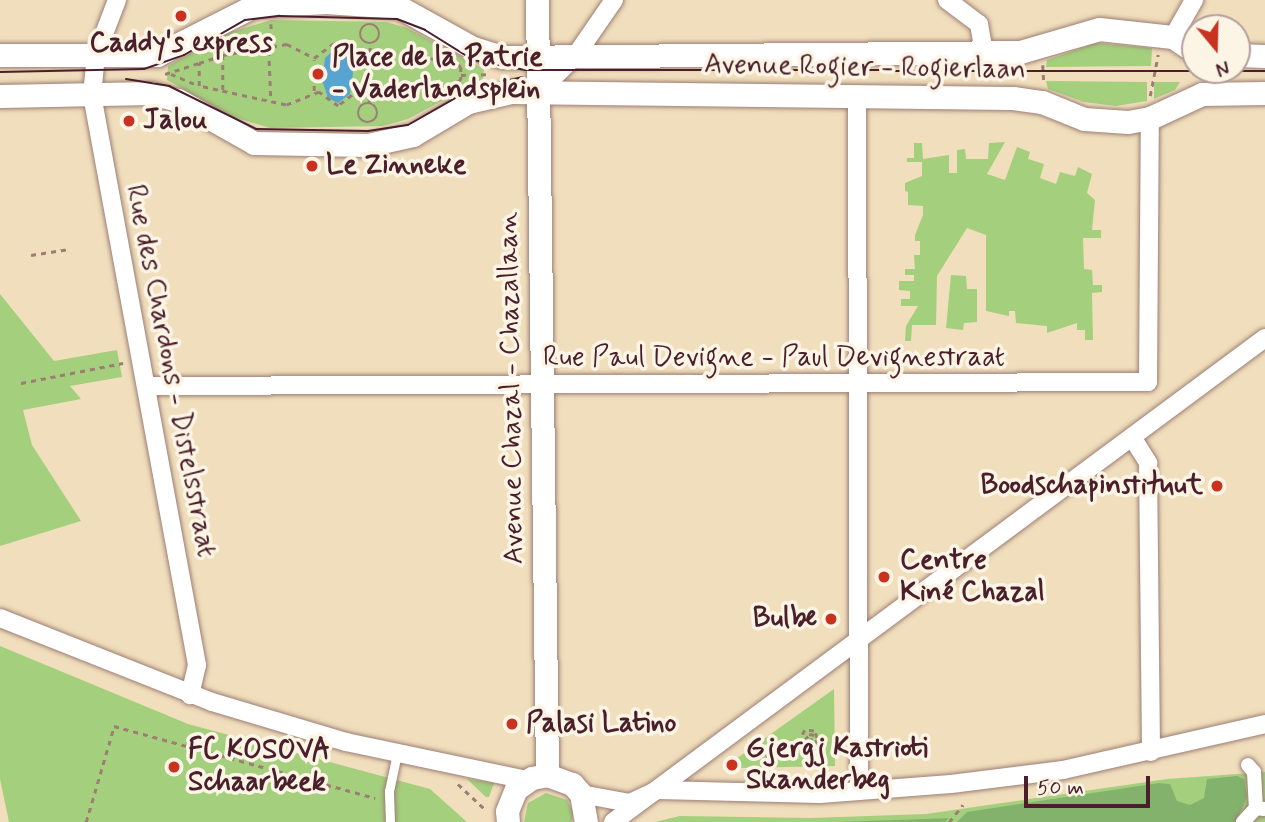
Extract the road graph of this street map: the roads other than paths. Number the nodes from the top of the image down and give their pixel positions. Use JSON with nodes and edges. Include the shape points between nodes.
{"nodes":[{"id":1,"x":117,"y":0,"type":"edge"},
{"id":2,"x":537,"y":0,"type":"edge"},
{"id":3,"x":614,"y":0,"type":"edge"},
{"id":4,"x":947,"y":0,"type":"edge"},
{"id":5,"x":1194,"y":0,"type":"edge"},
{"id":6,"x":326,"y":1,"type":"edge"},
{"id":7,"x":1173,"y":37,"type":"junction"},
{"id":8,"x":1181,"y":42,"type":"edge"},
{"id":9,"x":984,"y":53,"type":"junction"},
{"id":10,"x":0,"y":55,"type":"edge"},
{"id":11,"x":96,"y":55,"type":"junction"},
{"id":12,"x":576,"y":55,"type":"junction"},
{"id":13,"x":538,"y":57,"type":"junction"},
{"id":14,"x":538,"y":93,"type":"junction"},
{"id":15,"x":1265,"y":93,"type":"edge"},
{"id":16,"x":92,"y":95,"type":"junction"},
{"id":17,"x":857,"y":95,"type":"junction"},
{"id":18,"x":0,"y":96,"type":"edge"},
{"id":19,"x":1150,"y":118,"type":"junction"},
{"id":20,"x":1265,"y":338,"type":"edge"},
{"id":21,"x":543,"y":384,"type":"junction"},
{"id":22,"x":856,"y":385,"type":"junction"},
{"id":23,"x":147,"y":386,"type":"junction"},
{"id":24,"x":1132,"y":437,"type":"junction"},
{"id":25,"x":0,"y":618,"type":"edge"},
{"id":26,"x":856,"y":640,"type":"junction"},
{"id":27,"x":190,"y":695,"type":"junction"},
{"id":28,"x":1265,"y":724,"type":"edge"},
{"id":29,"x":1151,"y":752,"type":"junction"},
{"id":30,"x":397,"y":754,"type":"junction"},
{"id":31,"x":1248,"y":765,"type":"dead end"},
{"id":32,"x":537,"y":777,"type":"junction"},
{"id":33,"x":657,"y":790,"type":"junction"},
{"id":34,"x":859,"y":791,"type":"junction"},
{"id":35,"x":581,"y":794,"type":"junction"},
{"id":36,"x":1261,"y":808,"type":"edge"},
{"id":37,"x":508,"y":821,"type":"edge"},
{"id":38,"x":390,"y":822,"type":"edge"},
{"id":39,"x":586,"y":822,"type":"edge"},
{"id":40,"x":613,"y":822,"type":"edge"},
{"id":41,"x":1243,"y":822,"type":"edge"}],
"edges":[{"from":1,"to":11,"type":"street","name":"Rue des Chardons - Distelsstraat"},
{"from":2,"to":13,"type":"street","name":"Avenue Chazal - Chazallaan"},
{"from":3,"to":12,"type":"street"},
{"from":4,"to":9,"type":"street","via":[[979,24]]},
{"from":5,"to":7,"type":"street"},
{"from":6,"to":11,"type":"street","via":[[254,6],[157,55]]},
{"from":6,"to":13,"type":"street","via":[[399,7],[494,56]]},
{"from":7,"to":8,"type":"street","name":"Avenue Rogier - Rogierlaan"},
{"from":7,"to":9,"type":"street","name":"Avenue Rogier - Rogierlaan","via":[[1100,29],[1020,52]]},
{"from":9,"to":12,"type":"street","name":"Avenue Rogier - Rogierlaan"},
{"from":10,"to":11,"type":"street"},
{"from":11,"to":16,"type":"street","name":"Rue des Chardons - Distelsstraat"},
{"from":12,"to":13,"type":"street","name":"Avenue Rogier - Rogierlaan"},
{"from":12,"to":14,"type":"street"},
{"from":13,"to":14,"type":"street","name":"Avenue Chazal - Chazallaan"},
{"from":14,"to":16,"type":"street","via":[[477,99],[413,135],[368,145],[254,143],[178,100],[151,93]]},
{"from":14,"to":17,"type":"street","name":"Avenue Rogier - Rogierlaan"},
{"from":14,"to":21,"type":"street","name":"Avenue Chazal - Chazallaan"},
{"from":15,"to":19,"type":"street","name":"Avenue Rogier - Rogierlaan","via":[[1202,94]]},
{"from":16,"to":18,"type":"street"},
{"from":16,"to":23,"type":"street","name":"Rue des Chardons - Distelsstraat"},
{"from":17,"to":19,"type":"street","name":"Avenue Rogier - Rogierlaan","via":[[1013,98],[1084,119],[1128,122]]},
{"from":17,"to":22,"type":"street"},
{"from":19,"to":22,"type":"street","name":"Rue Paul Devigne - Paul Devignestraat","via":[[1149,382]]},
{"from":20,"to":24,"type":"street"},
{"from":21,"to":22,"type":"street","name":"Rue Paul Devigne - Paul Devignestraat"},
{"from":21,"to":23,"type":"street","name":"Rue Paul Devigne - Paul Devignestraat"},
{"from":21,"to":32,"type":"street","name":"Avenue Chazal - Chazallaan"},
{"from":22,"to":26,"type":"street"},
{"from":23,"to":27,"type":"street","name":"Rue des Chardons - Distelsstraat","via":[[197,665]]},
{"from":24,"to":26,"type":"street"},
{"from":24,"to":29,"type":"street","via":[[1148,463]]},
{"from":25,"to":27,"type":"street"},
{"from":26,"to":33,"type":"street"},
{"from":26,"to":34,"type":"street"},
{"from":27,"to":30,"type":"street"},
{"from":28,"to":29,"type":"street"},
{"from":29,"to":34,"type":"street","via":[[988,780]]},
{"from":30,"to":32,"type":"street"},
{"from":30,"to":38,"type":"lane","via":[[388,801]]},
{"from":31,"to":36,"type":"street","via":[[1254,772]]},
{"from":32,"to":35,"type":"street","via":[[572,784]]},
{"from":32,"to":37,"type":"street","via":[[510,799]]},
{"from":33,"to":34,"type":"street"},
{"from":33,"to":35,"type":"street","via":[[630,803]]},
{"from":33,"to":40,"type":"street"},
{"from":35,"to":39,"type":"street"},
{"from":36,"to":41,"type":"street"}]}
